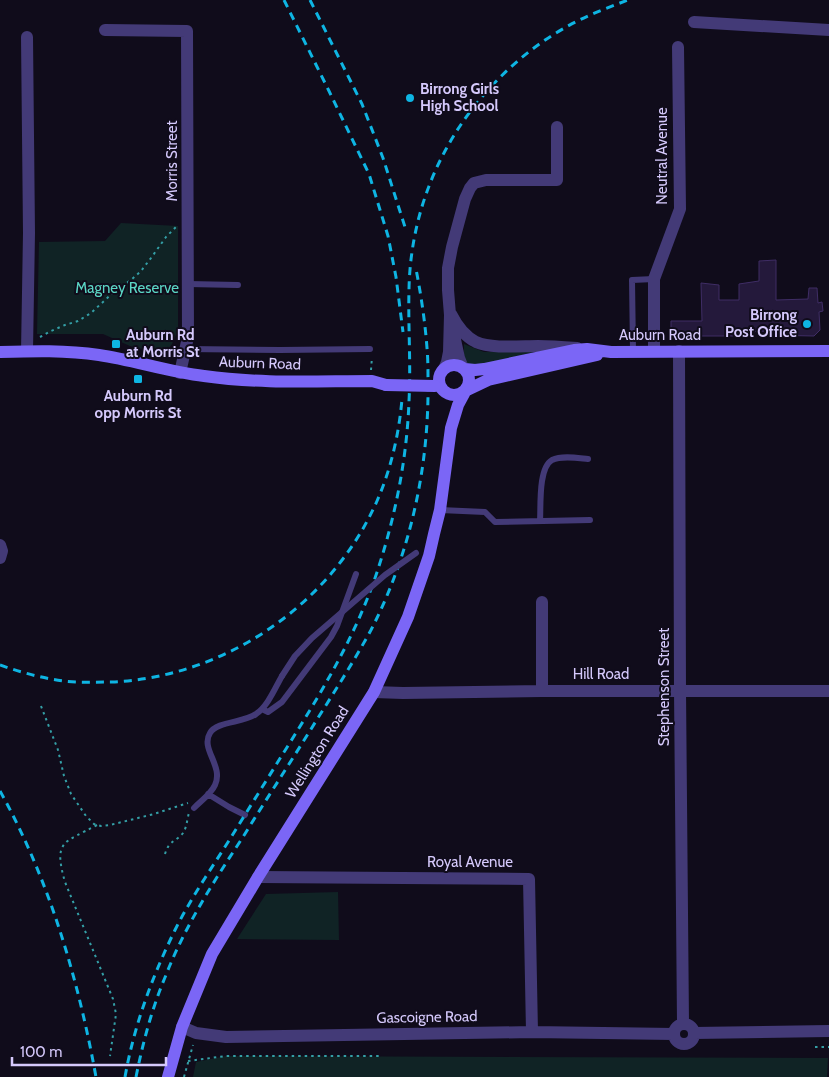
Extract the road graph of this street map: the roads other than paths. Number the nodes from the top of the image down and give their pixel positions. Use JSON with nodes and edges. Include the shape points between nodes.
{"nodes":[{"id":1,"x":694,"y":22,"type":"dead end"},
{"id":2,"x":105,"y":30,"type":"dead end"},
{"id":3,"x":829,"y":30,"type":"edge"},
{"id":4,"x":26,"y":37,"type":"dead end"},
{"id":5,"x":678,"y":47,"type":"dead end"},
{"id":6,"x":557,"y":127,"type":"dead end"},
{"id":7,"x":654,"y":279,"type":"junction"},
{"id":8,"x":188,"y":284,"type":"junction"},
{"id":9,"x":238,"y":285,"type":"dead end"},
{"id":10,"x":450,"y":312,"type":"junction"},
{"id":11,"x":186,"y":349,"type":"junction"},
{"id":12,"x":587,"y":349,"type":"junction"},
{"id":13,"x":27,"y":351,"type":"junction"},
{"id":14,"x":633,"y":351,"type":"junction"},
{"id":15,"x":654,"y":351,"type":"junction"},
{"id":16,"x":679,"y":351,"type":"junction"},
{"id":17,"x":829,"y":351,"type":"edge"},
{"id":18,"x":0,"y":352,"type":"edge"},
{"id":19,"x":371,"y":352,"type":"road end"},
{"id":20,"x":611,"y":352,"type":"junction"},
{"id":21,"x":464,"y":369,"type":"junction"},
{"id":22,"x":180,"y":373,"type":"junction"},
{"id":23,"x":440,"y":381,"type":"junction"},
{"id":24,"x":466,"y":391,"type":"junction"},
{"id":25,"x":451,"y":428,"type":"junction"},
{"id":26,"x":588,"y":459,"type":"dead end"},
{"id":27,"x":440,"y":510,"type":"junction"},
{"id":28,"x":590,"y":520,"type":"dead end"},
{"id":29,"x":540,"y":521,"type":"junction"},
{"id":30,"x":0,"y":545,"type":"edge"},
{"id":31,"x":429,"y":556,"type":"junction"},
{"id":32,"x":0,"y":558,"type":"edge"},
{"id":33,"x":356,"y":574,"type":"dead end"},
{"id":34,"x":542,"y":602,"type":"dead end"},
{"id":35,"x":680,"y":690,"type":"junction"},
{"id":36,"x":542,"y":691,"type":"junction"},
{"id":37,"x":829,"y":691,"type":"edge"},
{"id":38,"x":374,"y":692,"type":"junction"},
{"id":39,"x":262,"y":709,"type":"junction"},
{"id":40,"x":208,"y":794,"type":"junction"},
{"id":41,"x":194,"y":808,"type":"road end"},
{"id":42,"x":245,"y":815,"type":"dead end"},
{"id":43,"x":258,"y":877,"type":"junction"},
{"id":44,"x":683,"y":1023,"type":"junction"},
{"id":45,"x":182,"y":1027,"type":"junction"},
{"id":46,"x":829,"y":1031,"type":"edge"},
{"id":47,"x":532,"y":1032,"type":"junction"},
{"id":48,"x":694,"y":1033,"type":"junction"},
{"id":49,"x":674,"y":1034,"type":"junction"},
{"id":50,"x":168,"y":1077,"type":"edge"}],
"edges":[{"from":1,"to":3,"type":"street"},
{"from":2,"to":8,"type":"street","name":"Morris Street","via":[[187,31]]},
{"from":4,"to":13,"type":"street"},
{"from":5,"to":7,"type":"street","name":"Neutral Avenue","via":[[680,209]]},
{"from":6,"to":10,"type":"street","via":[[556,180],[486,180],[470,188],[448,268]]},
{"from":7,"to":14,"type":"lane","via":[[632,280]]},
{"from":7,"to":15,"type":"street","name":"Neutral Avenue"},
{"from":8,"to":9,"type":"lane"},
{"from":8,"to":11,"type":"street","name":"Morris Street"},
{"from":10,"to":12,"type":"street","name":"Auburn Road","via":[[462,333],[480,344]]},
{"from":10,"to":21,"type":"street"},
{"from":10,"to":23,"type":"street","via":[[449,352]]},
{"from":11,"to":19,"type":"lane","name":"Auburn Road"},
{"from":11,"to":22,"type":"street","name":"Morris Street"},
{"from":12,"to":20,"type":"main road","name":"Auburn Road"},
{"from":12,"to":21,"type":"main road","name":"Auburn Road","via":[[484,369]]},
{"from":13,"to":18,"type":"main road","name":"Auburn Road"},
{"from":13,"to":22,"type":"main road","name":"Auburn Road","via":[[102,355]]},
{"from":14,"to":15,"type":"main road","name":"Auburn Road"},
{"from":14,"to":20,"type":"main road","name":"Auburn Road"},
{"from":15,"to":16,"type":"main road","name":"Auburn Road"},
{"from":16,"to":17,"type":"main road","name":"Auburn Road"},
{"from":16,"to":35,"type":"street","name":"Stephenson Street"},
{"from":20,"to":24,"type":"main road","name":"Auburn Road","via":[[488,380]]},
{"from":21,"to":23,"type":"main road","via":[[452,365]]},
{"from":21,"to":24,"type":"main road","via":[[470,380]]},
{"from":22,"to":23,"type":"main road","name":"Auburn Road","bridge":true,"via":[[254,381],[372,376],[386,381]]},
{"from":23,"to":24,"type":"main road","via":[[453,396]]},
{"from":23,"to":25,"type":"main road","name":"Wellington Road","via":[[448,403]]},
{"from":24,"to":25,"type":"main road","name":"Wellington Road"},
{"from":25,"to":27,"type":"main road","name":"Wellington Road"},
{"from":26,"to":29,"type":"lane","via":[[562,458],[547,465],[541,489]]},
{"from":27,"to":29,"type":"lane","via":[[485,512],[495,522]]},
{"from":27,"to":31,"type":"main road","name":"Wellington Road"},
{"from":28,"to":29,"type":"lane"},
{"from":30,"to":32,"type":"street"},
{"from":31,"to":38,"type":"main road","name":"Wellington Road","via":[[408,617]]},
{"from":31,"to":39,"type":"lane","bridge":true,"via":[[416,553],[312,638],[295,656]]},
{"from":33,"to":39,"type":"lane","via":[[331,637],[282,702],[268,712]]},
{"from":34,"to":36,"type":"street"},
{"from":35,"to":36,"type":"street","name":"Hill Road"},
{"from":35,"to":37,"type":"street","name":"Hill Road"},
{"from":35,"to":44,"type":"street","name":"Stephenson Street"},
{"from":36,"to":38,"type":"street","name":"Hill Road"},
{"from":38,"to":43,"type":"main road","name":"Wellington Road"},
{"from":39,"to":40,"type":"lane","via":[[251,718],[220,726],[211,732],[208,745],[218,775]]},
{"from":40,"to":41,"type":"lane"},
{"from":40,"to":42,"type":"lane"},
{"from":43,"to":45,"type":"main road","name":"Wellington Road","via":[[212,954]]},
{"from":43,"to":47,"type":"street","name":"Royal Avenue","via":[[529,879]]},
{"from":44,"to":48,"type":"street","via":[[690,1025]]},
{"from":44,"to":49,"type":"street","via":[[675,1028]]},
{"from":45,"to":47,"type":"street","name":"Gascoigne Road","via":[[196,1033],[226,1037]]},
{"from":45,"to":50,"type":"main road","name":"Wellington Road"},
{"from":46,"to":48,"type":"street"},
{"from":47,"to":49,"type":"street","name":"Gascoigne Road"},
{"from":48,"to":49,"type":"street","via":[[693,1040],[684,1044],[678,1042]]}]}
